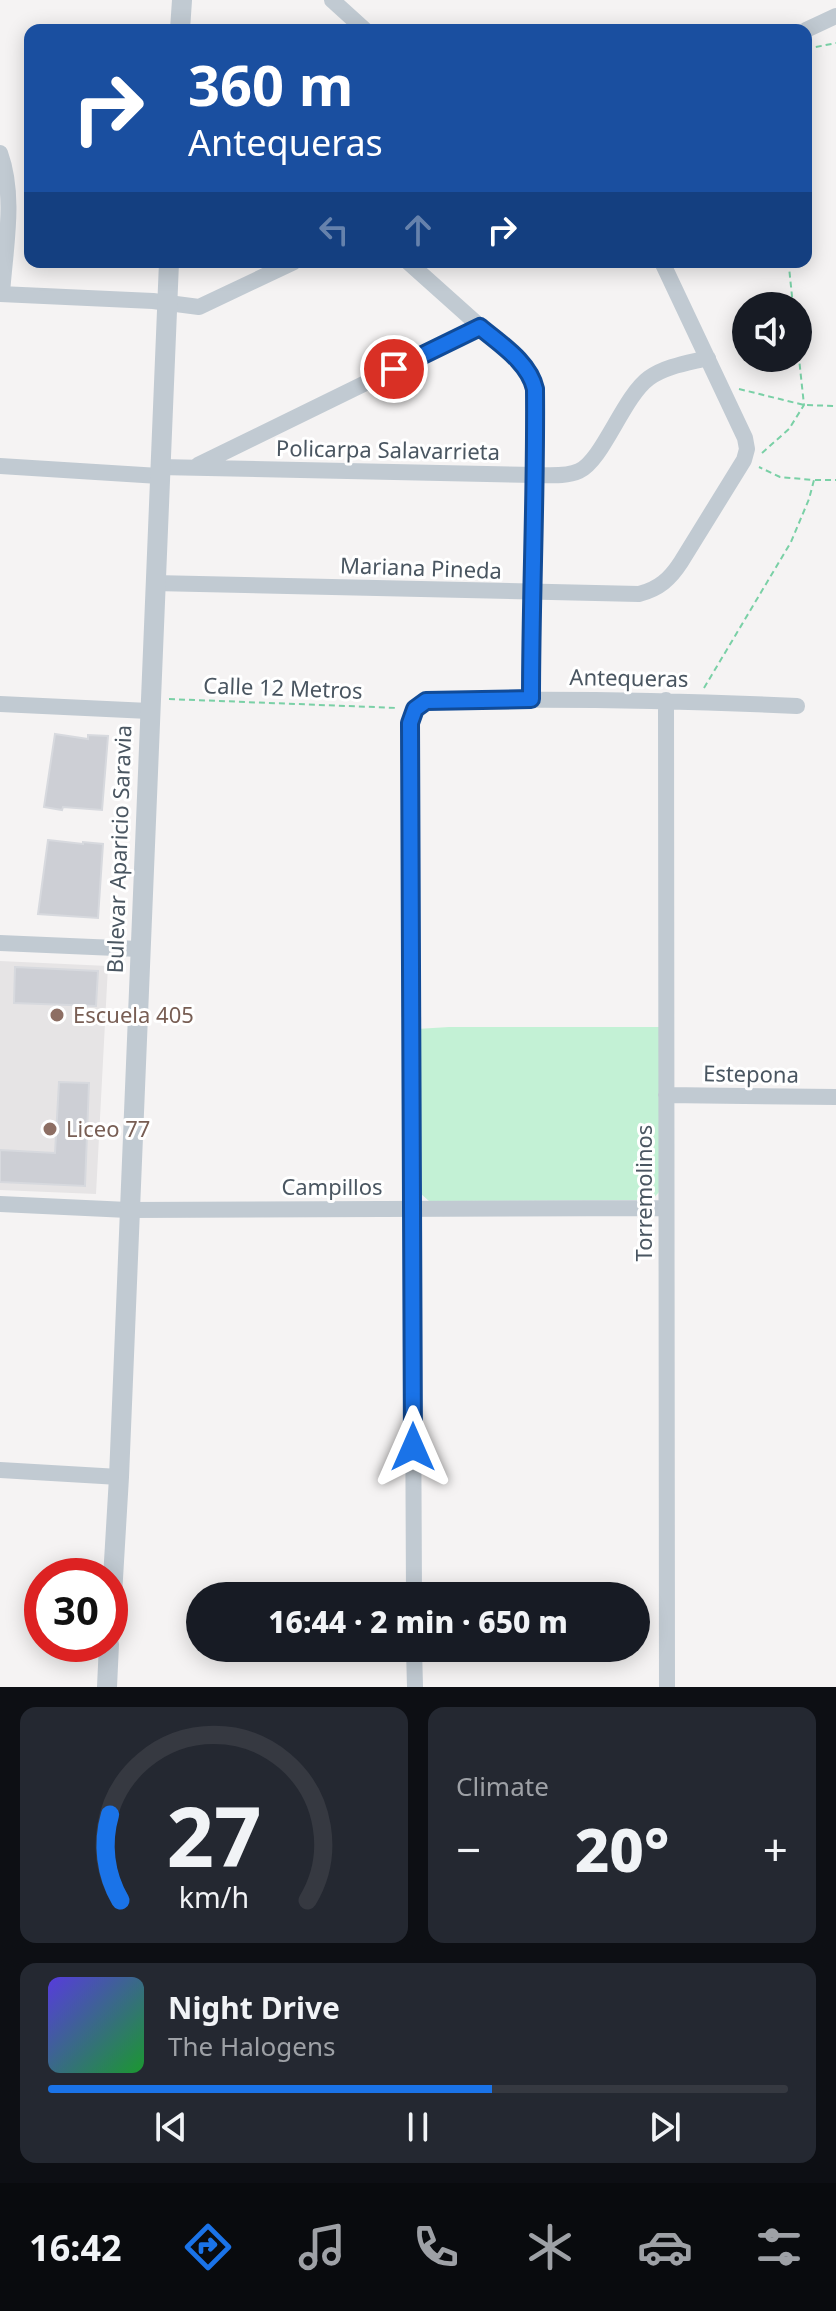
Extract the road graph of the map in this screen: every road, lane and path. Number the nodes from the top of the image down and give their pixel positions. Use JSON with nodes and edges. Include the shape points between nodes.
{"nodes":[{"id":1,"x":182,"y":0,"type":"edge"},
{"id":2,"x":332,"y":0,"type":"edge"},
{"id":3,"x":836,"y":16,"type":"edge"},
{"id":4,"x":180,"y":24,"type":"edge"},
{"id":5,"x":358,"y":24,"type":"edge"},
{"id":6,"x":812,"y":27,"type":"edge"},
{"id":7,"x":836,"y":43,"type":"edge"},
{"id":8,"x":812,"y":48,"type":"edge"},
{"id":9,"x":0,"y":153,"type":"edge"},
{"id":10,"x":169,"y":268,"type":"edge"},
{"id":11,"x":281,"y":268,"type":"edge"},
{"id":12,"x":415,"y":268,"type":"edge"},
{"id":13,"x":665,"y":268,"type":"edge"},
{"id":14,"x":789,"y":268,"type":"edge"},
{"id":15,"x":792,"y":292,"type":"edge"},
{"id":16,"x":1,"y":294,"type":"edge"},
{"id":17,"x":166,"y":303,"type":"junction"},
{"id":18,"x":480,"y":327,"type":"junction"},
{"id":19,"x":708,"y":358,"type":"junction"},
{"id":20,"x":800,"y":372,"type":"edge"},
{"id":21,"x":720,"y":385,"type":"junction"},
{"id":22,"x":804,"y":405,"type":"junction"},
{"id":23,"x":836,"y":406,"type":"edge"},
{"id":24,"x":750,"y":454,"type":"junction"},
{"id":25,"x":0,"y":466,"type":"edge"},
{"id":26,"x":193,"y":468,"type":"junction"},
{"id":27,"x":159,"y":472,"type":"junction"},
{"id":28,"x":536,"y":475,"type":"junction"},
{"id":29,"x":814,"y":480,"type":"junction"},
{"id":30,"x":836,"y":480,"type":"edge"},
{"id":31,"x":154,"y":583,"type":"junction"},
{"id":32,"x":531,"y":593,"type":"junction"},
{"id":33,"x":531,"y":699,"type":"junction"},
{"id":34,"x":666,"y":700,"type":"junction"},
{"id":35,"x":701,"y":701,"type":"junction"},
{"id":36,"x":0,"y":704,"type":"edge"},
{"id":37,"x":149,"y":705,"type":"junction"},
{"id":38,"x":797,"y":706,"type":"dead end"},
{"id":39,"x":415,"y":709,"type":"junction"},
{"id":40,"x":0,"y":943,"type":"edge"},
{"id":41,"x":139,"y":949,"type":"junction"},
{"id":42,"x":666,"y":1095,"type":"junction"},
{"id":43,"x":836,"y":1097,"type":"edge"},
{"id":44,"x":0,"y":1204,"type":"edge"},
{"id":45,"x":412,"y":1208,"type":"junction"},
{"id":46,"x":665,"y":1208,"type":"junction"},
{"id":47,"x":128,"y":1210,"type":"junction"},
{"id":48,"x":0,"y":1470,"type":"edge"},
{"id":49,"x":119,"y":1477,"type":"junction"},
{"id":50,"x":114,"y":1558,"type":"edge"},
{"id":51,"x":414,"y":1582,"type":"edge"},
{"id":52,"x":108,"y":1662,"type":"edge"},
{"id":53,"x":414,"y":1662,"type":"edge"},
{"id":54,"x":107,"y":1687,"type":"edge"},
{"id":55,"x":415,"y":1687,"type":"edge"},
{"id":56,"x":667,"y":1687,"type":"edge"}],
"edges":[{"from":1,"to":4,"type":"street"},
{"from":2,"to":5,"type":"street"},
{"from":3,"to":6,"type":"street"},
{"from":7,"to":8,"type":"path"},
{"from":9,"to":16,"type":"street","via":[[8,197]]},
{"from":10,"to":17,"type":"street","name":"Bulevar Aparicio Saravia"},
{"from":11,"to":17,"type":"street","via":[[199,307]]},
{"from":12,"to":18,"type":"street"},
{"from":13,"to":19,"type":"street"},
{"from":14,"to":15,"type":"path"},
{"from":16,"to":17,"type":"street"},
{"from":17,"to":27,"type":"street","name":"Bulevar Aparicio Saravia"},
{"from":18,"to":26,"type":"street"},
{"from":18,"to":28,"type":"street","via":[[533,380]]},
{"from":19,"to":21,"type":"street"},
{"from":19,"to":28,"type":"street","name":"Policarpa Salavarrieta","via":[[669,367],[640,385],[584,468]]},
{"from":20,"to":22,"type":"path"},
{"from":21,"to":22,"type":"path"},
{"from":21,"to":24,"type":"street"},
{"from":22,"to":23,"type":"path"},
{"from":22,"to":24,"type":"path","via":[[789,429]]},
{"from":24,"to":29,"type":"path","via":[[780,477]]},
{"from":24,"to":32,"type":"street","name":"Mariana Pineda","via":[[661,586],[639,594]]},
{"from":25,"to":27,"type":"street","name":"Policarpa Salavarrieta"},
{"from":26,"to":27,"type":"street","name":"Policarpa Salavarrieta"},
{"from":26,"to":28,"type":"street","name":"Policarpa Salavarrieta"},
{"from":27,"to":31,"type":"street","name":"Bulevar Aparicio Saravia"},
{"from":28,"to":32,"type":"street"},
{"from":29,"to":30,"type":"path"},
{"from":29,"to":35,"type":"path","via":[[791,542],[704,685]]},
{"from":31,"to":32,"type":"street","name":"Mariana Pineda"},
{"from":31,"to":37,"type":"street","name":"Bulevar Aparicio Saravia"},
{"from":32,"to":33,"type":"street"},
{"from":33,"to":34,"type":"street","name":"Antequeras"},
{"from":33,"to":39,"type":"street","name":"Antequeras","via":[[426,701]]},
{"from":34,"to":35,"type":"street","name":"Antequeras"},
{"from":34,"to":42,"type":"street","name":"Torremolinos"},
{"from":35,"to":38,"type":"street","name":"Antequeras"},
{"from":36,"to":37,"type":"street"},
{"from":37,"to":39,"type":"path","name":"Calle 12 Metros"},
{"from":37,"to":41,"type":"street","name":"Bulevar Aparicio Saravia"},
{"from":39,"to":45,"type":"street","via":[[410,723]]},
{"from":40,"to":41,"type":"street"},
{"from":41,"to":47,"type":"street","name":"Bulevar Aparicio Saravia"},
{"from":42,"to":43,"type":"street","name":"Estepona"},
{"from":42,"to":46,"type":"street","name":"Torremolinos"},
{"from":44,"to":47,"type":"street","name":"Campillos"},
{"from":45,"to":46,"type":"street","name":"Campillos"},
{"from":45,"to":47,"type":"street","name":"Campillos"},
{"from":45,"to":51,"type":"street"},
{"from":46,"to":56,"type":"street","name":"Torremolinos"},
{"from":47,"to":49,"type":"street","name":"Bulevar Aparicio Saravia"},
{"from":48,"to":49,"type":"street"},
{"from":49,"to":50,"type":"street","name":"Bulevar Aparicio Saravia"},
{"from":52,"to":54,"type":"street"},
{"from":53,"to":55,"type":"street"}]}
